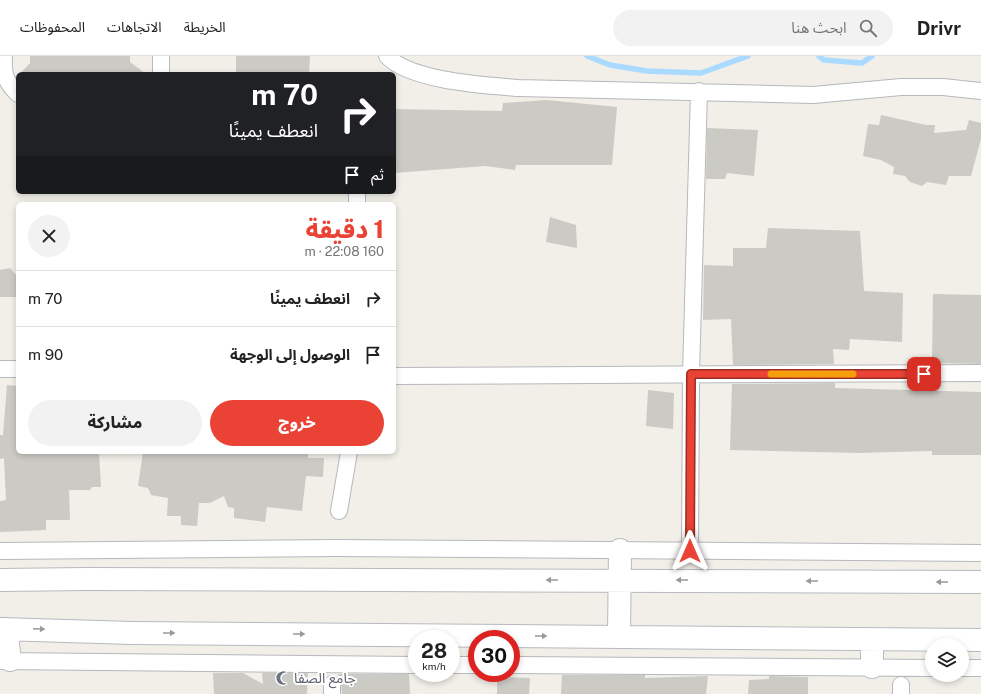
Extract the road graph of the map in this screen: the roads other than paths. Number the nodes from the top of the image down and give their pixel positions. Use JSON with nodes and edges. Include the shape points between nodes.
{"nodes":[{"id":1,"x":4,"y":56,"type":"edge"},
{"id":2,"x":161,"y":56,"type":"edge"},
{"id":3,"x":390,"y":65,"type":"edge"},
{"id":4,"x":161,"y":72,"type":"edge"},
{"id":5,"x":698,"y":91,"type":"junction"},
{"id":6,"x":981,"y":91,"type":"edge"},
{"id":7,"x":16,"y":92,"type":"edge"},
{"id":8,"x":0,"y":369,"type":"edge"},
{"id":9,"x":16,"y":369,"type":"edge"},
{"id":10,"x":691,"y":374,"type":"junction"},
{"id":11,"x":981,"y":374,"type":"edge"},
{"id":12,"x":396,"y":376,"type":"edge"},
{"id":13,"x":349,"y":454,"type":"edge"},
{"id":14,"x":339,"y":511,"type":"dead end"},
{"id":15,"x":620,"y":550,"type":"junction"},
{"id":16,"x":0,"y":551,"type":"edge"},
{"id":17,"x":690,"y":551,"type":"junction"},
{"id":18,"x":981,"y":553,"type":"edge"},
{"id":19,"x":0,"y":580,"type":"edge"},
{"id":20,"x":620,"y":580,"type":"junction"},
{"id":21,"x":981,"y":582,"type":"edge"},
{"id":22,"x":3,"y":629,"type":"edge"},
{"id":23,"x":619,"y":636,"type":"junction"},
{"id":24,"x":872,"y":639,"type":"junction"},
{"id":25,"x":981,"y":640,"type":"edge"},
{"id":26,"x":5,"y":660,"type":"edge"},
{"id":27,"x":408,"y":665,"type":"edge"},
{"id":28,"x":520,"y":665,"type":"edge"},
{"id":29,"x":872,"y":667,"type":"junction"},
{"id":30,"x":925,"y":668,"type":"edge"},
{"id":31,"x":969,"y":668,"type":"edge"},
{"id":32,"x":981,"y":668,"type":"edge"}],
"edges":[{"from":1,"to":7,"type":"street","via":[[3,73]]},
{"from":2,"to":4,"type":"street"},
{"from":3,"to":5,"type":"street","via":[[471,84],[573,90]]},
{"from":5,"to":6,"type":"street","via":[[814,95],[901,87]]},
{"from":5,"to":10,"type":"street"},
{"from":8,"to":9,"type":"street"},
{"from":10,"to":11,"type":"street"},
{"from":10,"to":12,"type":"street"},
{"from":10,"to":17,"type":"street"},
{"from":13,"to":14,"type":"street"},
{"from":15,"to":16,"type":"street","via":[[336,548]]},
{"from":15,"to":17,"type":"street"},
{"from":15,"to":20,"type":"main road"},
{"from":17,"to":18,"type":"street"},
{"from":20,"to":19,"type":"main road","one_way":true},
{"from":21,"to":20,"type":"main road","one_way":true},
{"from":20,"to":23,"type":"main road"},
{"from":22,"to":23,"type":"main road","one_way":true,"via":[[140,633]]},
{"from":22,"to":26,"type":"main road"},
{"from":23,"to":24,"type":"main road"},
{"from":24,"to":25,"type":"main road"},
{"from":24,"to":29,"type":"main road"},
{"from":26,"to":27,"type":"street"},
{"from":28,"to":29,"type":"street"},
{"from":29,"to":30,"type":"street"},
{"from":31,"to":32,"type":"street"}]}
